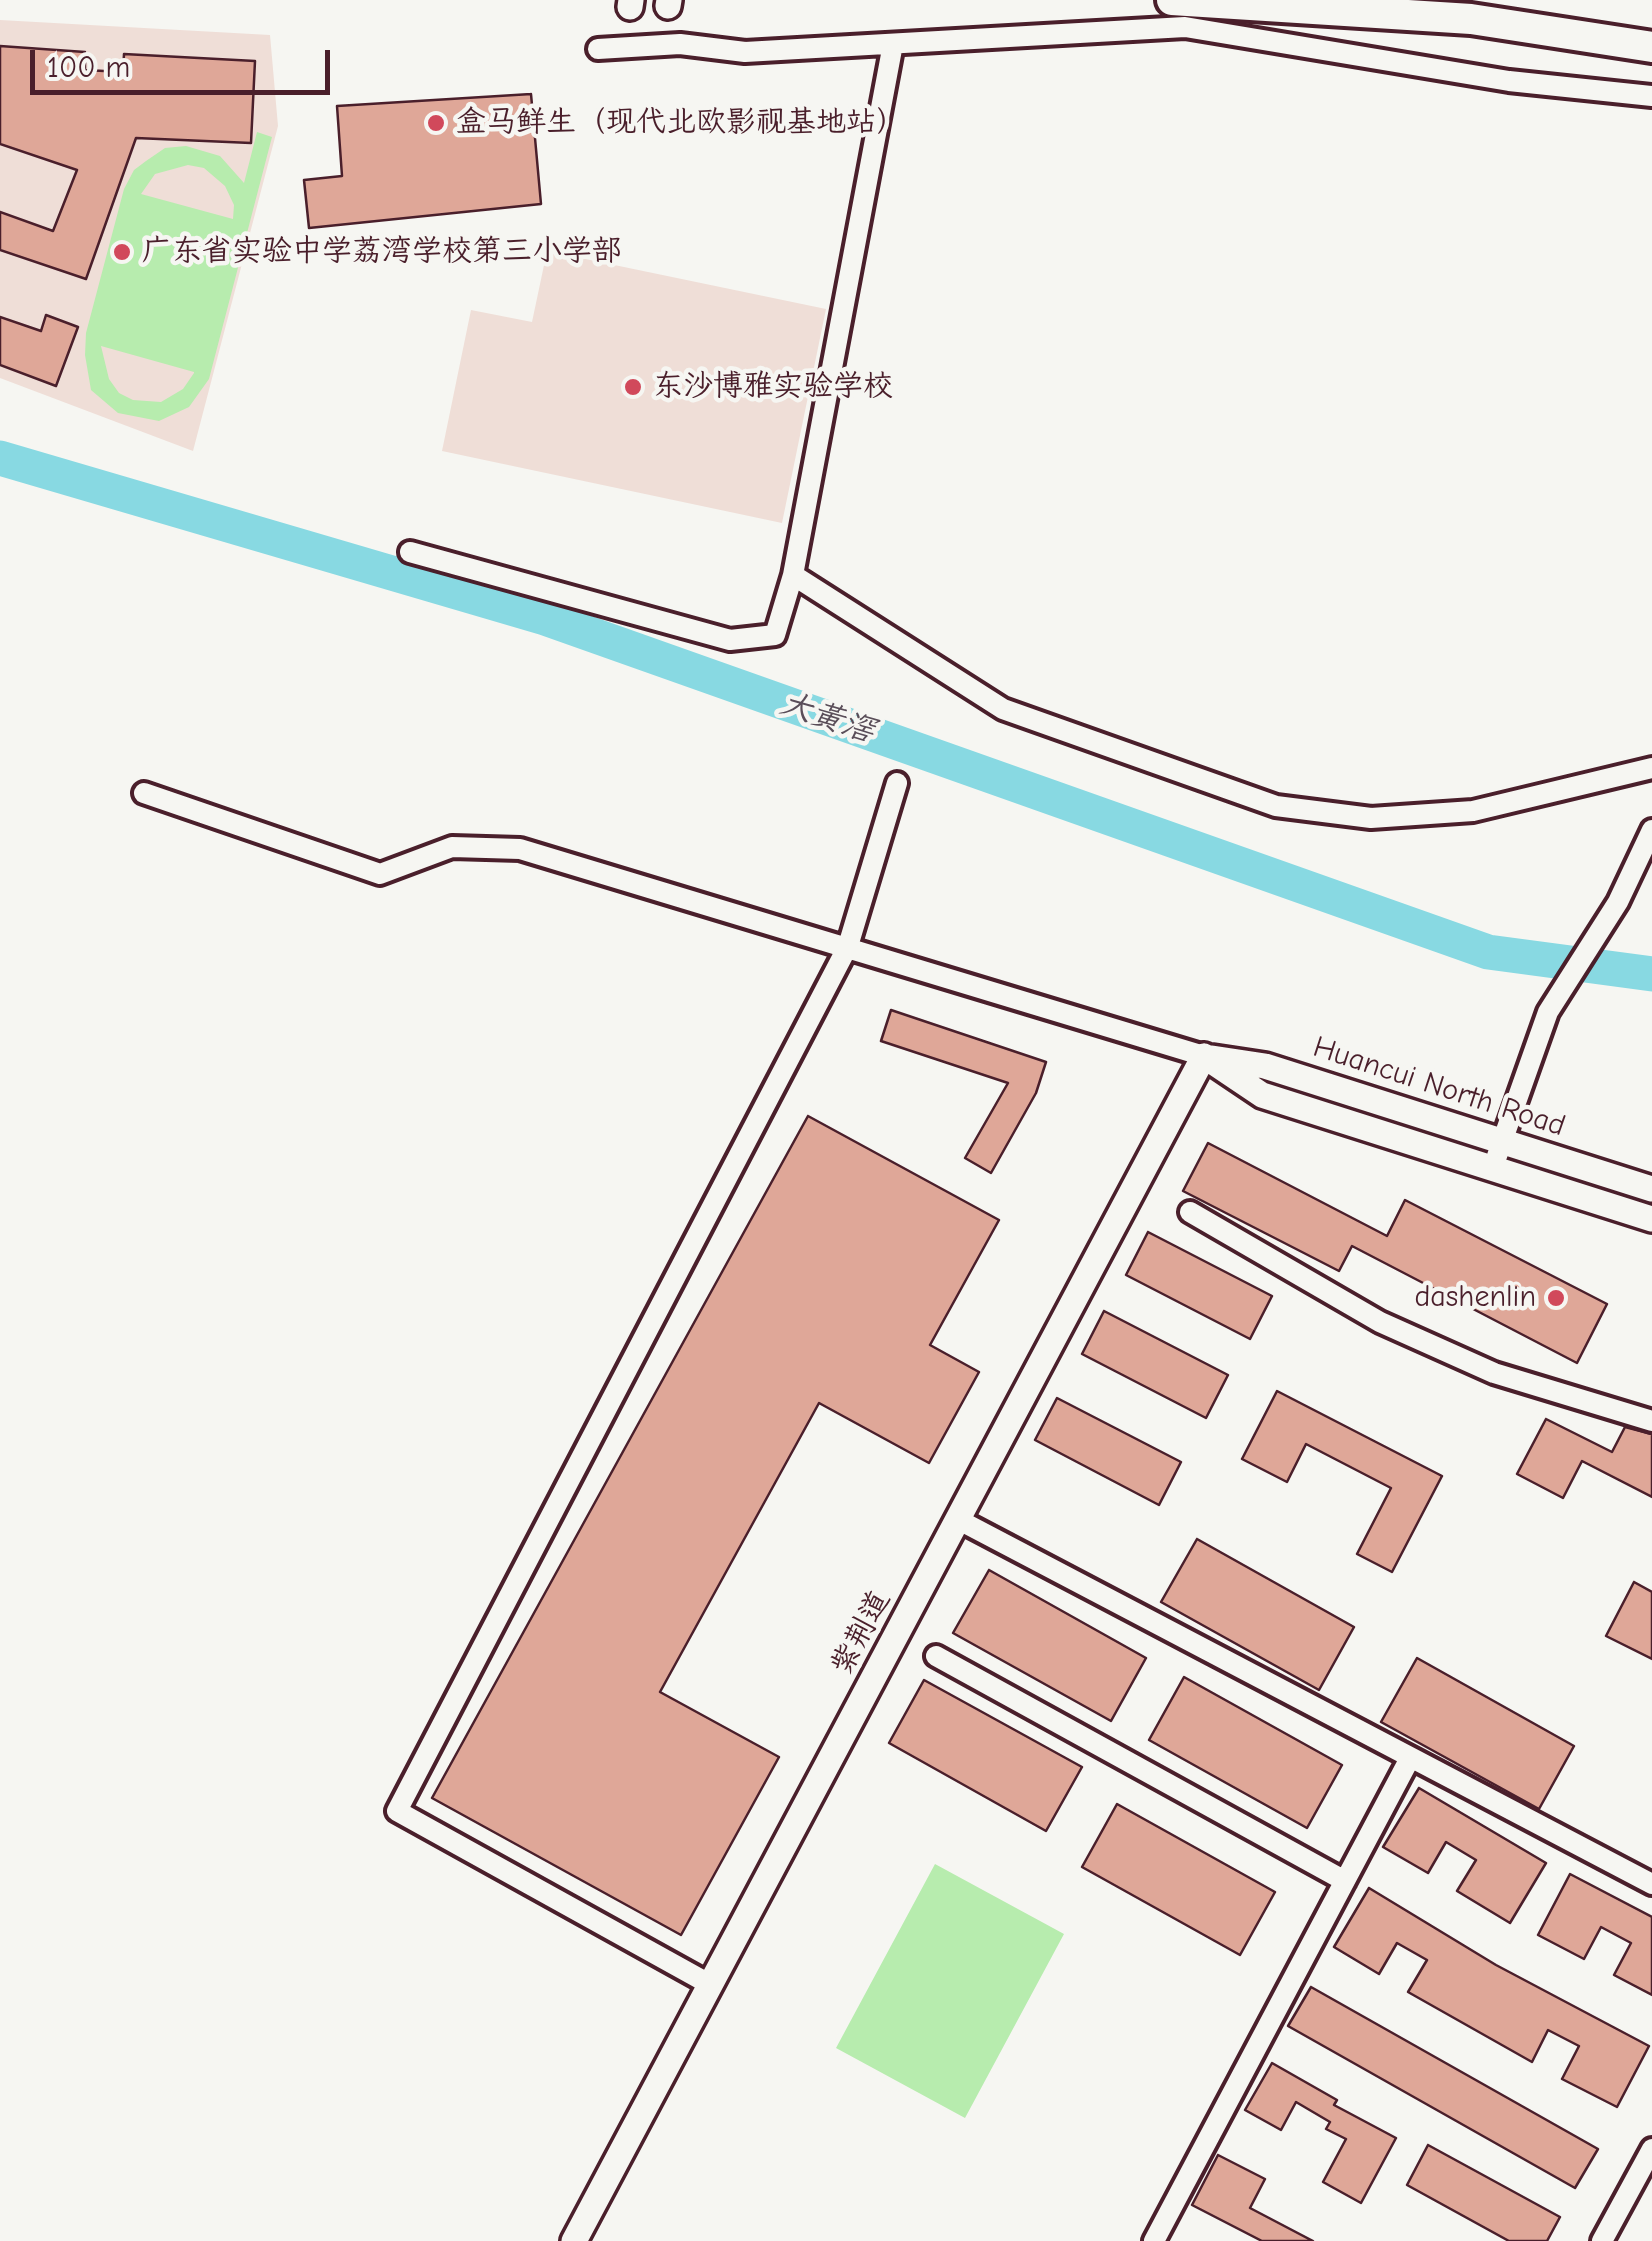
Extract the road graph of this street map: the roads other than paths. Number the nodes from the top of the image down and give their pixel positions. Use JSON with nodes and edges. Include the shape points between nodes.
{"nodes":[{"id":1,"x":1172,"y":0,"type":"edge"},
{"id":2,"x":893,"y":44,"type":"junction"},
{"id":3,"x":1652,"y":46,"type":"edge"},
{"id":4,"x":598,"y":49,"type":"dead end"},
{"id":5,"x":1652,"y":96,"type":"edge"},
{"id":6,"x":410,"y":552,"type":"dead end"},
{"id":7,"x":794,"y":576,"type":"junction"},
{"id":8,"x":1652,"y":768,"type":"edge"},
{"id":9,"x":896,"y":783,"type":"dead end"},
{"id":10,"x":144,"y":793,"type":"dead end"},
{"id":11,"x":1652,"y":830,"type":"edge"},
{"id":12,"x":848,"y":946,"type":"junction"},
{"id":13,"x":1204,"y":1056,"type":"junction"},
{"id":14,"x":1502,"y":1141,"type":"junction"},
{"id":15,"x":1493,"y":1168,"type":"junction"},
{"id":16,"x":1652,"y":1189,"type":"edge"},
{"id":17,"x":1190,"y":1212,"type":"dead end"},
{"id":18,"x":1652,"y":1218,"type":"edge"},
{"id":19,"x":1652,"y":1422,"type":"edge"},
{"id":20,"x":959,"y":1520,"type":"junction"},
{"id":21,"x":936,"y":1656,"type":"dead end"},
{"id":22,"x":1409,"y":1760,"type":"junction"},
{"id":23,"x":1345,"y":1881,"type":"junction"},
{"id":24,"x":1652,"y":1884,"type":"edge"},
{"id":25,"x":710,"y":1985,"type":"junction"},
{"id":26,"x":1652,"y":2149,"type":"edge"},
{"id":27,"x":574,"y":2241,"type":"edge"},
{"id":28,"x":1154,"y":2241,"type":"edge"},
{"id":29,"x":1602,"y":2241,"type":"edge"}],
"edges":[{"from":1,"to":3,"type":"main road","via":[[1471,19]]},
{"from":2,"to":4,"type":"street","via":[[745,52],[680,44]]},
{"from":2,"to":5,"type":"street","via":[[1185,28],[1509,81]]},
{"from":2,"to":7,"type":"street"},
{"from":6,"to":7,"type":"street","via":[[730,640],[775,635]]},
{"from":7,"to":8,"type":"street","via":[[1003,708],[1276,806],[1371,818],[1473,812]]},
{"from":9,"to":12,"type":"street"},
{"from":10,"to":12,"type":"street","via":[[380,874],[452,847],[520,849]]},
{"from":11,"to":14,"type":"street","via":[[1618,902],[1548,1012]]},
{"from":12,"to":13,"type":"street"},
{"from":12,"to":25,"type":"street","via":[[397,1811]]},
{"from":13,"to":14,"type":"street","name":"Huancui North Road","via":[[1265,1066]]},
{"from":13,"to":15,"type":"street","via":[[1262,1095]]},
{"from":13,"to":20,"type":"street","name":"紫荆道"},
{"from":14,"to":15,"type":"street"},
{"from":14,"to":16,"type":"street","name":"Huancui North Road"},
{"from":15,"to":18,"type":"street"},
{"from":17,"to":19,"type":"street","via":[[1380,1322],[1494,1373]]},
{"from":20,"to":22,"type":"street"},
{"from":20,"to":25,"type":"street","name":"紫荆道"},
{"from":21,"to":23,"type":"street"},
{"from":22,"to":23,"type":"street"},
{"from":22,"to":24,"type":"street"},
{"from":23,"to":28,"type":"street"},
{"from":25,"to":27,"type":"street","name":"紫荆道"},
{"from":26,"to":29,"type":"street"}]}
